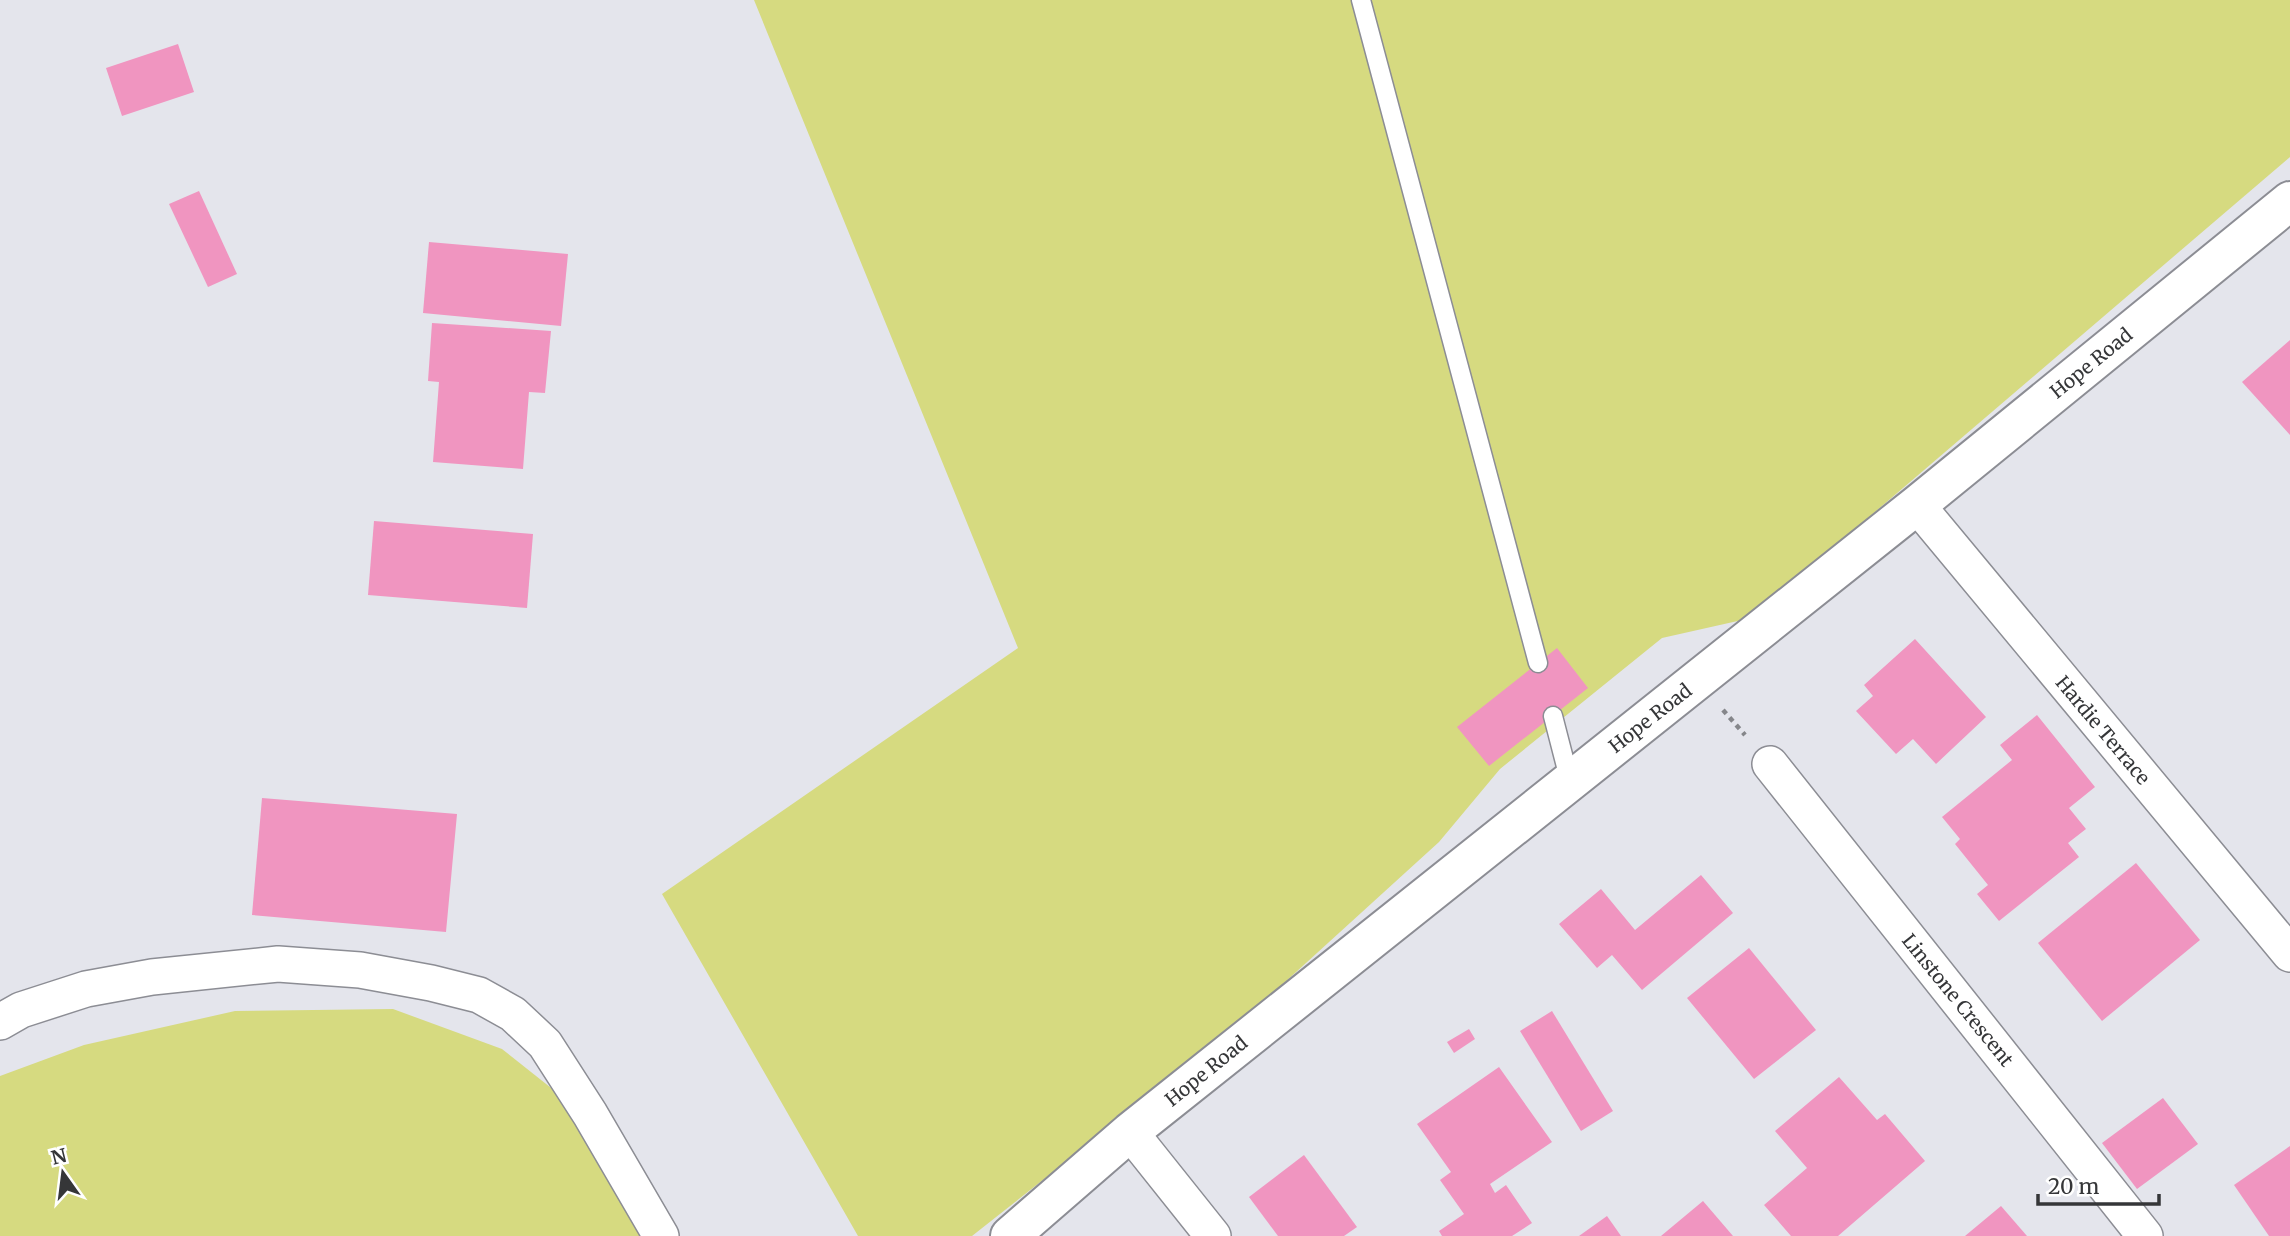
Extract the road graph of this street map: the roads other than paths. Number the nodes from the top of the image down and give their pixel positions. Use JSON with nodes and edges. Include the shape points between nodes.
{"nodes":[{"id":1,"x":1361,"y":0,"type":"edge"},
{"id":2,"x":2290,"y":201,"type":"edge"},
{"id":3,"x":1917,"y":505,"type":"junction"},
{"id":4,"x":1538,"y":663,"type":"dead end"},
{"id":5,"x":1553,"y":716,"type":"dead end"},
{"id":6,"x":1770,"y":764,"type":"road end"},
{"id":7,"x":1570,"y":782,"type":"junction"},
{"id":8,"x":2290,"y":954,"type":"edge"},
{"id":9,"x":0,"y":1022,"type":"edge"},
{"id":10,"x":1130,"y":1132,"type":"junction"},
{"id":11,"x":661,"y":1236,"type":"edge"},
{"id":12,"x":1010,"y":1236,"type":"edge"},
{"id":13,"x":1213,"y":1236,"type":"edge"},
{"id":14,"x":2145,"y":1236,"type":"edge"}],
"edges":[{"from":1,"to":4,"type":"lane"},
{"from":2,"to":3,"type":"main road","name":"Hope Road"},
{"from":3,"to":7,"type":"main road","name":"Hope Road"},
{"from":3,"to":8,"type":"street","name":"Hardie Terrace"},
{"from":5,"to":7,"type":"lane"},
{"from":6,"to":14,"type":"street","name":"Linstone Crescent"},
{"from":7,"to":10,"type":"main road","name":"Hope Road"},
{"from":9,"to":11,"type":"street","via":[[21,1010],[86,989],[278,964],[360,970],[479,995],[513,1014],[545,1044]]},
{"from":10,"to":12,"type":"main road","name":"Hope Road"},
{"from":10,"to":13,"type":"street"}]}
